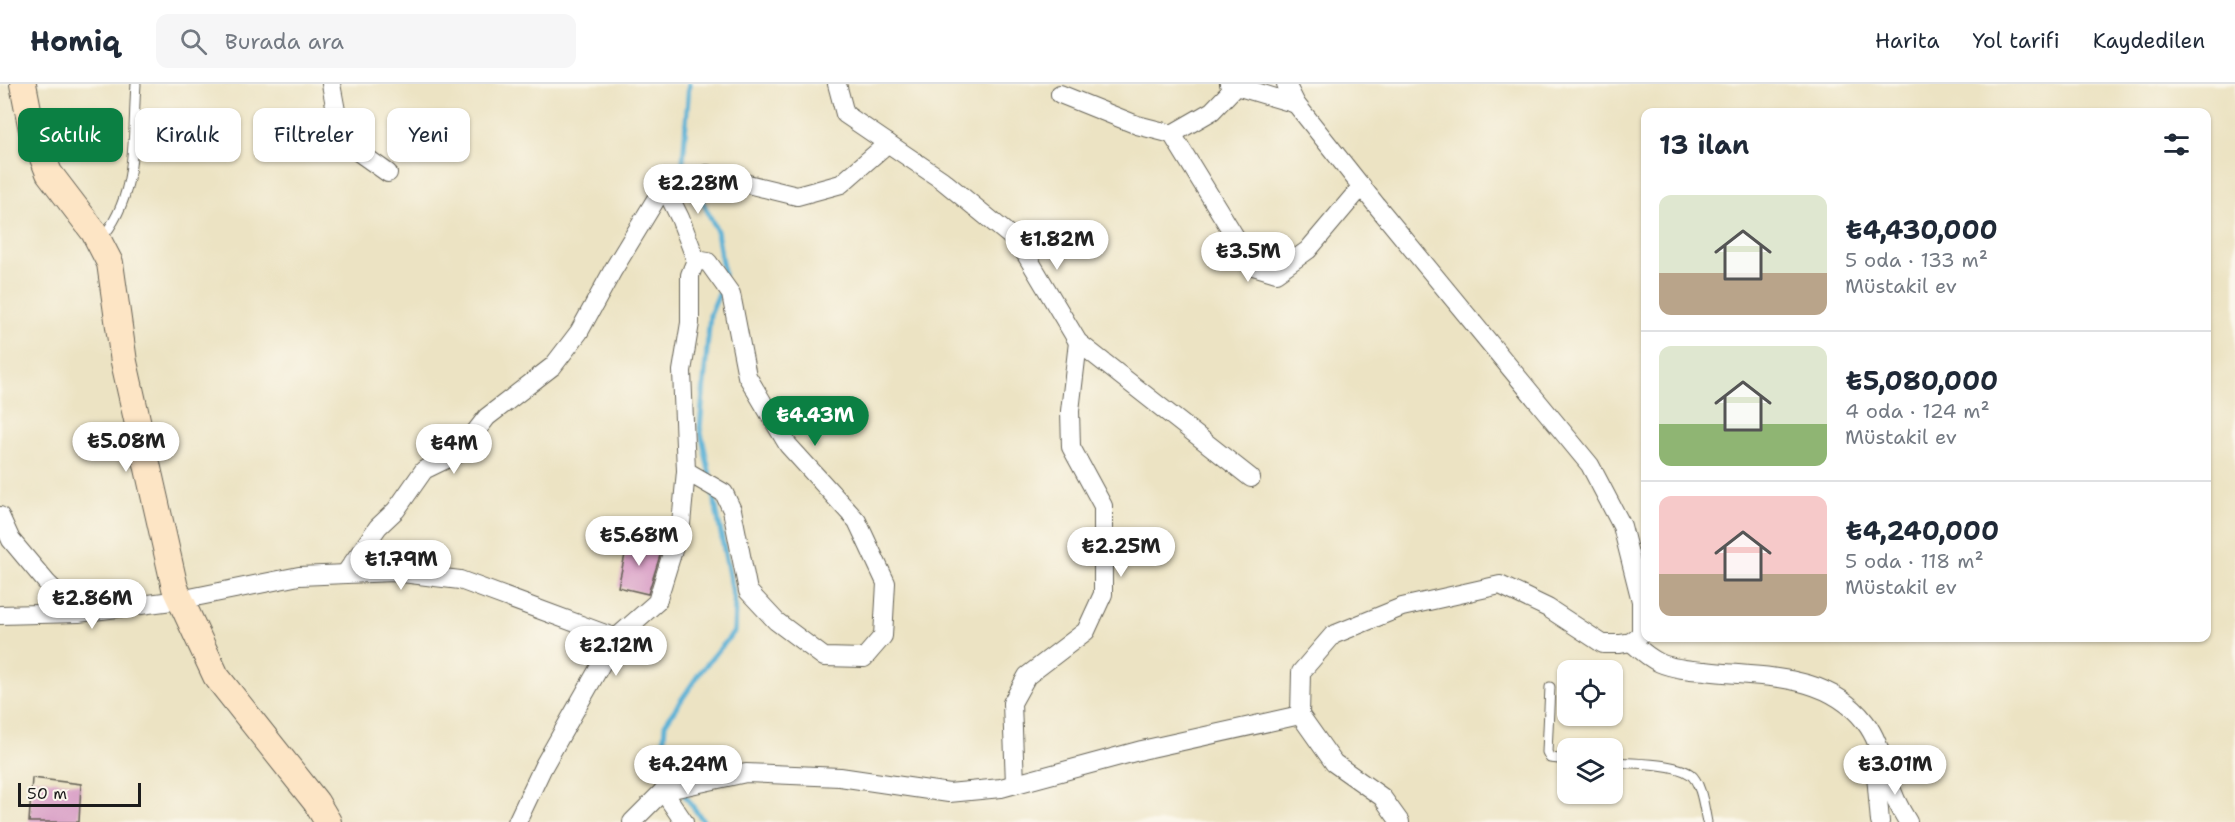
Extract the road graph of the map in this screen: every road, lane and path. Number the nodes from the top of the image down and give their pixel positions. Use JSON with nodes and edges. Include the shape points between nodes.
{"nodes":[{"id":1,"x":23,"y":84,"type":"edge"},
{"id":2,"x":136,"y":84,"type":"edge"},
{"id":3,"x":331,"y":84,"type":"edge"},
{"id":4,"x":837,"y":84,"type":"edge"},
{"id":5,"x":1286,"y":84,"type":"edge"},
{"id":6,"x":1232,"y":85,"type":"edge"},
{"id":7,"x":1060,"y":94,"type":"dead end"},
{"id":8,"x":1296,"y":104,"type":"junction"},
{"id":9,"x":1172,"y":134,"type":"junction"},
{"id":10,"x":888,"y":143,"type":"junction"},
{"id":11,"x":388,"y":173,"type":"dead end"},
{"id":12,"x":664,"y":186,"type":"junction"},
{"id":13,"x":1362,"y":186,"type":"junction"},
{"id":14,"x":99,"y":242,"type":"junction"},
{"id":15,"x":696,"y":260,"type":"junction"},
{"id":16,"x":1078,"y":342,"type":"junction"},
{"id":17,"x":686,"y":471,"type":"junction"},
{"id":18,"x":1251,"y":478,"type":"dead end"},
{"id":19,"x":0,"y":516,"type":"edge"},
{"id":20,"x":345,"y":574,"type":"junction"},
{"id":21,"x":180,"y":600,"type":"junction"},
{"id":22,"x":78,"y":613,"type":"junction"},
{"id":23,"x":0,"y":615,"type":"edge"},
{"id":24,"x":616,"y":638,"type":"junction"},
{"id":25,"x":1631,"y":642,"type":"junction"},
{"id":26,"x":1550,"y":687,"type":"dead end"},
{"id":27,"x":1300,"y":715,"type":"junction"},
{"id":28,"x":1557,"y":759,"type":"edge"},
{"id":29,"x":1884,"y":761,"type":"junction"},
{"id":30,"x":1623,"y":763,"type":"edge"},
{"id":31,"x":1015,"y":784,"type":"junction"},
{"id":32,"x":663,"y":791,"type":"junction"},
{"id":33,"x":328,"y":822,"type":"edge"},
{"id":34,"x":518,"y":822,"type":"edge"},
{"id":35,"x":632,"y":822,"type":"edge"},
{"id":36,"x":684,"y":822,"type":"edge"},
{"id":37,"x":1400,"y":822,"type":"edge"},
{"id":38,"x":1707,"y":822,"type":"edge"},
{"id":39,"x":1880,"y":822,"type":"edge"},
{"id":40,"x":1908,"y":822,"type":"edge"}],
"edges":[{"from":1,"to":14,"type":"main road","via":[[32,130],[49,173]]},
{"from":2,"to":14,"type":"lane","via":[[128,184],[111,227]]},
{"from":3,"to":11,"type":"street","via":[[335,113],[343,133],[357,150]]},
{"from":4,"to":10,"type":"street","via":[[845,114]]},
{"from":5,"to":8,"type":"street"},
{"from":6,"to":8,"type":"street"},
{"from":6,"to":9,"type":"street","via":[[1212,111]]},
{"from":7,"to":9,"type":"street","via":[[1137,125]]},
{"from":8,"to":13,"type":"street"},
{"from":9,"to":13,"type":"street","via":[[1253,266],[1276,273],[1308,250]]},
{"from":10,"to":12,"type":"street","via":[[841,184],[797,196],[707,174]]},
{"from":10,"to":16,"type":"street","via":[[942,180],[1019,243]]},
{"from":12,"to":15,"type":"street"},
{"from":12,"to":20,"type":"street","via":[[579,332],[553,366],[487,417],[459,453],[423,470]]},
{"from":13,"to":25,"type":"street","via":[[1590,465],[1622,526],[1641,601],[1641,634]]},
{"from":14,"to":21,"type":"main road","via":[[110,263],[124,362]]},
{"from":15,"to":17,"type":"street","via":[[690,275],[690,323],[682,371]]},
{"from":15,"to":17,"type":"street","via":[[708,262],[730,294],[747,376],[788,445],[857,520],[886,583],[883,636],[864,658],[824,657],[776,621],[748,591],[732,510],[724,493]]},
{"from":16,"to":18,"type":"street"},
{"from":16,"to":31,"type":"street","via":[[1070,411],[1071,447],[1103,506],[1103,594],[1086,631],[1027,676],[1012,703]]},
{"from":17,"to":24,"type":"street","via":[[681,524],[657,602]]},
{"from":19,"to":22,"type":"street","via":[[11,540]]},
{"from":20,"to":21,"type":"street","via":[[299,576]]},
{"from":20,"to":24,"type":"street","via":[[394,572],[460,580]]},
{"from":21,"to":22,"type":"street"},
{"from":21,"to":33,"type":"main road","via":[[216,676]]},
{"from":22,"to":23,"type":"street"},
{"from":24,"to":34,"type":"street","via":[[543,767]]},
{"from":25,"to":27,"type":"street","via":[[1603,644],[1548,608],[1500,585],[1402,607],[1333,635],[1301,672]]},
{"from":25,"to":29,"type":"street","via":[[1662,664],[1788,678],[1821,688],[1861,717]]},
{"from":26,"to":28,"type":"lane","via":[[1547,752],[1550,758]]},
{"from":27,"to":31,"type":"street","via":[[1142,750]]},
{"from":27,"to":37,"type":"street","via":[[1334,763],[1382,797]]},
{"from":29,"to":39,"type":"street","via":[[1876,775]]},
{"from":29,"to":40,"type":"street","via":[[1893,793]]},
{"from":30,"to":38,"type":"lane","via":[[1675,768],[1691,774]]},
{"from":31,"to":32,"type":"street","via":[[948,793],[840,777],[746,773]]},
{"from":32,"to":35,"type":"street"},
{"from":32,"to":36,"type":"street"}]}
